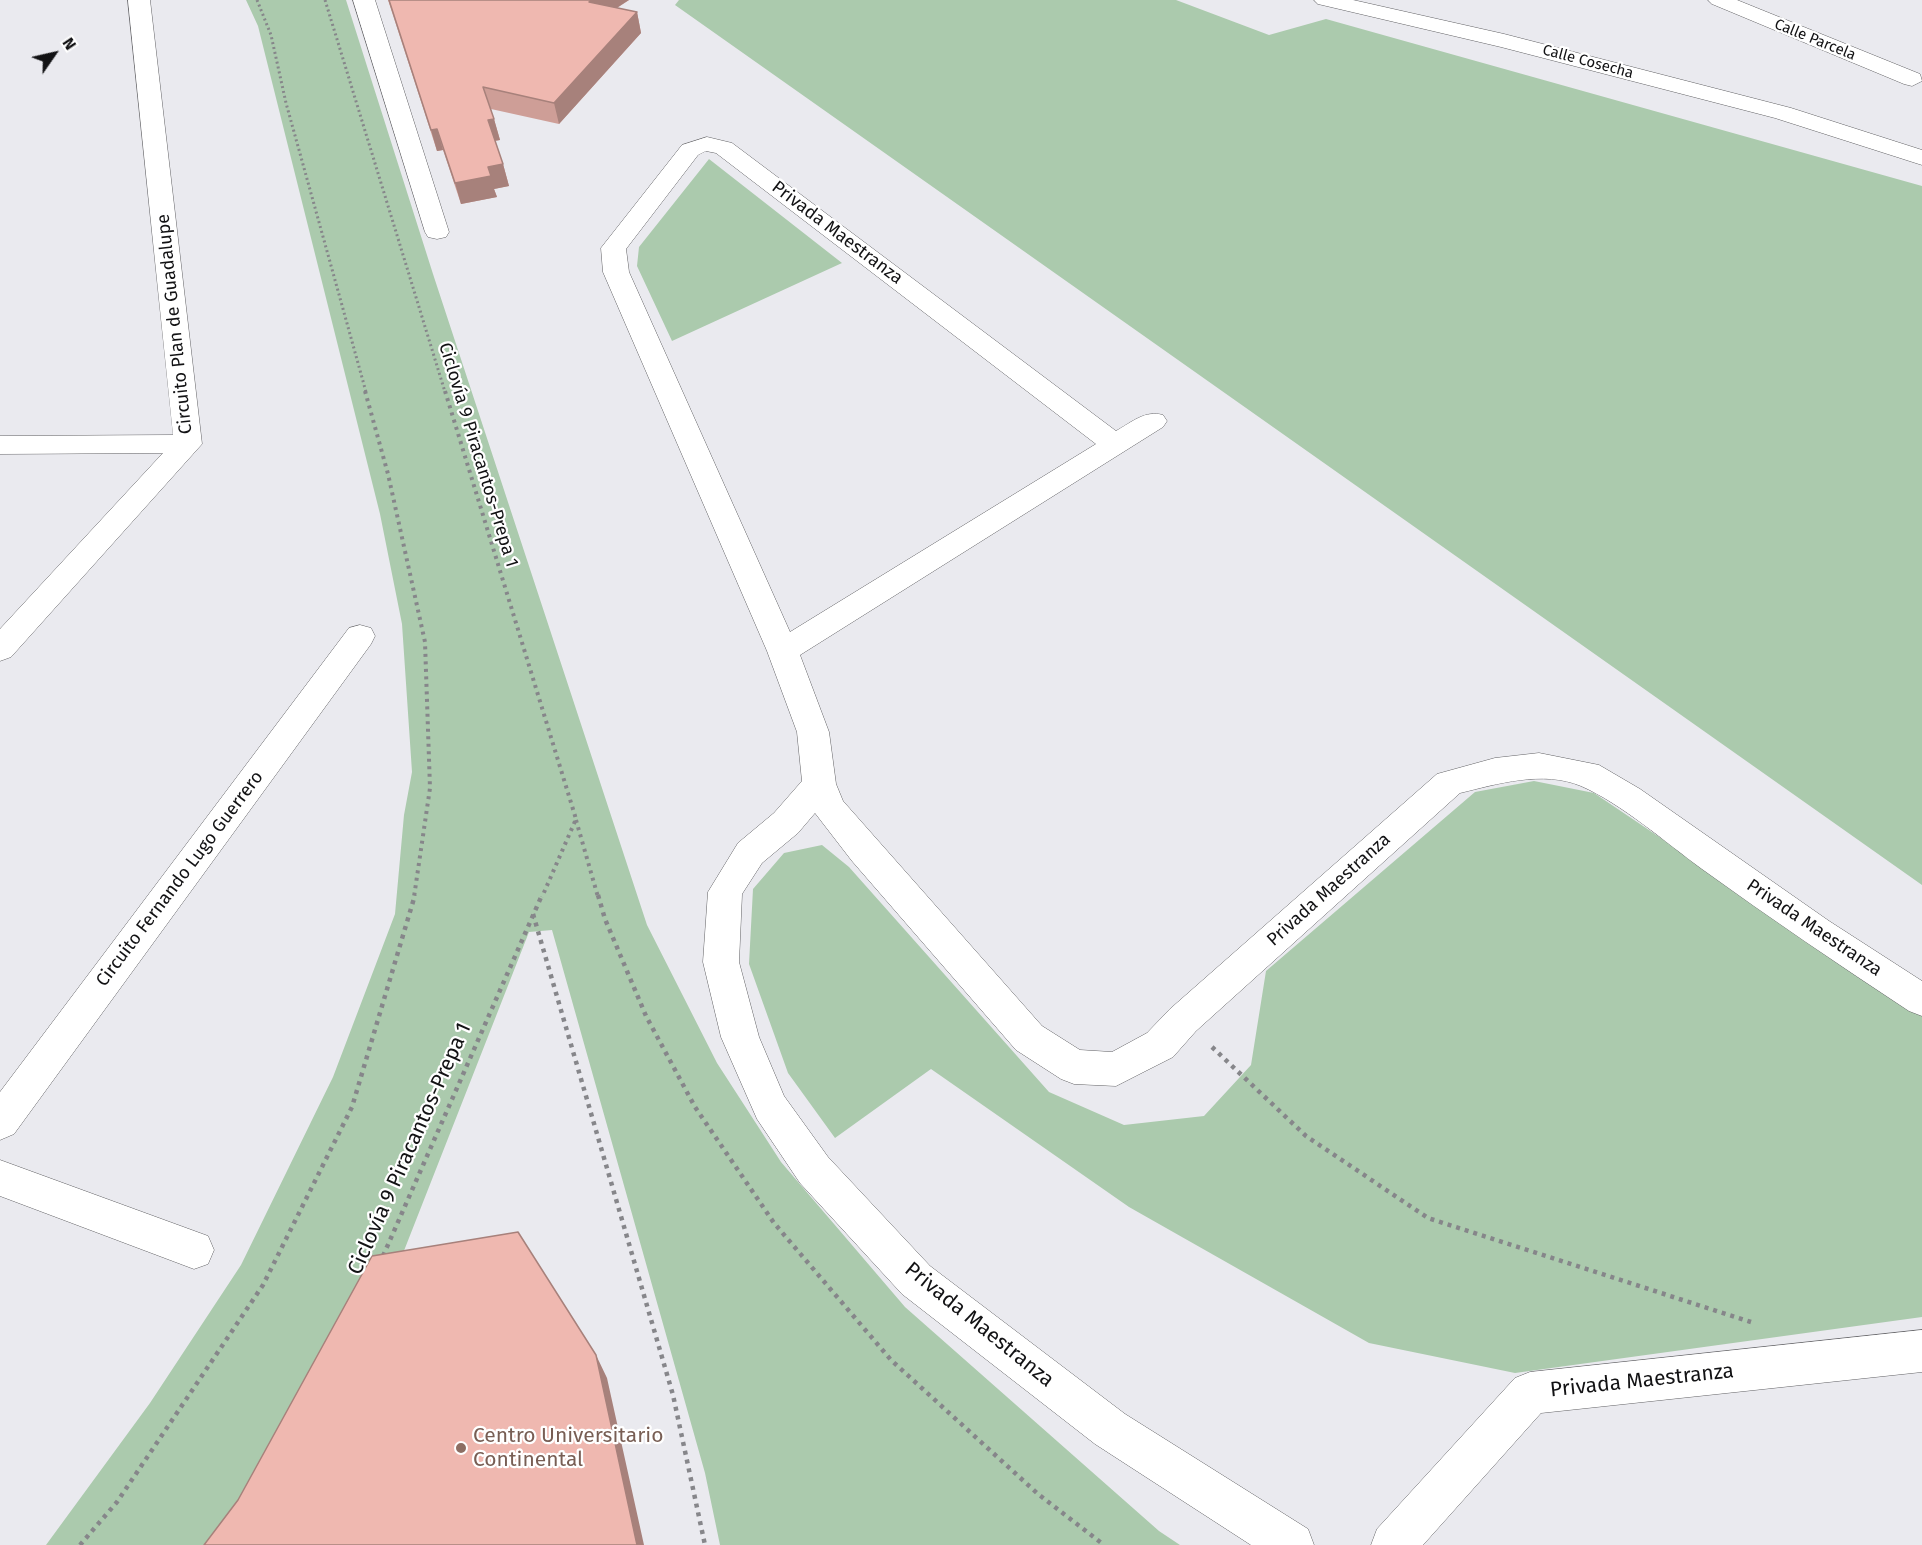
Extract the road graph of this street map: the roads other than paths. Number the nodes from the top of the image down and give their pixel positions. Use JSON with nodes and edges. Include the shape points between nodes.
{"nodes":[{"id":1,"x":139,"y":0,"type":"edge"},
{"id":2,"x":364,"y":0,"type":"edge"},
{"id":3,"x":1325,"y":0,"type":"edge"},
{"id":4,"x":1719,"y":0,"type":"edge"},
{"id":5,"x":1912,"y":79,"type":"dead end"},
{"id":6,"x":1922,"y":158,"type":"edge"},
{"id":7,"x":437,"y":232,"type":"dead end"},
{"id":8,"x":1153,"y":421,"type":"dead end"},
{"id":9,"x":188,"y":444,"type":"junction"},
{"id":10,"x":1115,"y":444,"type":"junction"},
{"id":11,"x":0,"y":445,"type":"edge"},
{"id":12,"x":360,"y":636,"type":"dead end"},
{"id":13,"x":0,"y":649,"type":"edge"},
{"id":14,"x":783,"y":651,"type":"junction"},
{"id":15,"x":819,"y":784,"type":"junction"},
{"id":16,"x":786,"y":823,"type":"junction"},
{"id":17,"x":847,"y":830,"type":"junction"},
{"id":18,"x":1922,"y":1000,"type":"edge"},
{"id":19,"x":0,"y":1122,"type":"edge"},
{"id":20,"x":0,"y":1178,"type":"edge"},
{"id":21,"x":194,"y":1250,"type":"dead end"},
{"id":22,"x":1922,"y":1350,"type":"edge"},
{"id":23,"x":1292,"y":1545,"type":"edge"},
{"id":24,"x":1393,"y":1545,"type":"edge"}],
"edges":[{"from":1,"to":9,"type":"street","name":"Circuito Plan de Guadalupe"},
{"from":2,"to":7,"type":"street"},
{"from":3,"to":6,"type":"street","name":"Calle Cosecha","via":[[1783,113]]},
{"from":4,"to":5,"type":"street","name":"Calle Parcela"},
{"from":8,"to":10,"type":"street"},
{"from":9,"to":11,"type":"street"},
{"from":9,"to":13,"type":"street","name":"Circuito Plan de Guadalupe"},
{"from":10,"to":14,"type":"street"},
{"from":10,"to":14,"type":"street","name":"Privada Maestranza","via":[[724,148],[713,143],[690,150],[613,248],[616,272]]},
{"from":12,"to":19,"type":"street","name":"Circuito Fernando Lugo Guerrero"},
{"from":14,"to":15,"type":"street","name":"Privada Maestranza","via":[[813,732]]},
{"from":15,"to":16,"type":"street","name":"Privada Maestranza"},
{"from":15,"to":17,"type":"street","name":"Privada Maestranza","via":[[830,808]]},
{"from":16,"to":17,"type":"street","via":[[808,819]]},
{"from":16,"to":23,"type":"street","name":"Privada Maestranza","via":[[750,854],[725,892],[721,962],[740,1037],[770,1107],[814,1170],[916,1280],[1110,1429]]},
{"from":17,"to":18,"type":"street","name":"Privada Maestranza","via":[[1029,1038],[1074,1067],[1116,1069],[1160,1045],[1183,1020],[1449,783],[1495,771],[1539,766],[1587,774],[1628,798],[1816,932]]},
{"from":20,"to":21,"type":"street"},
{"from":22,"to":24,"type":"street","name":"Privada Maestranza","via":[[1530,1393]]}]}
